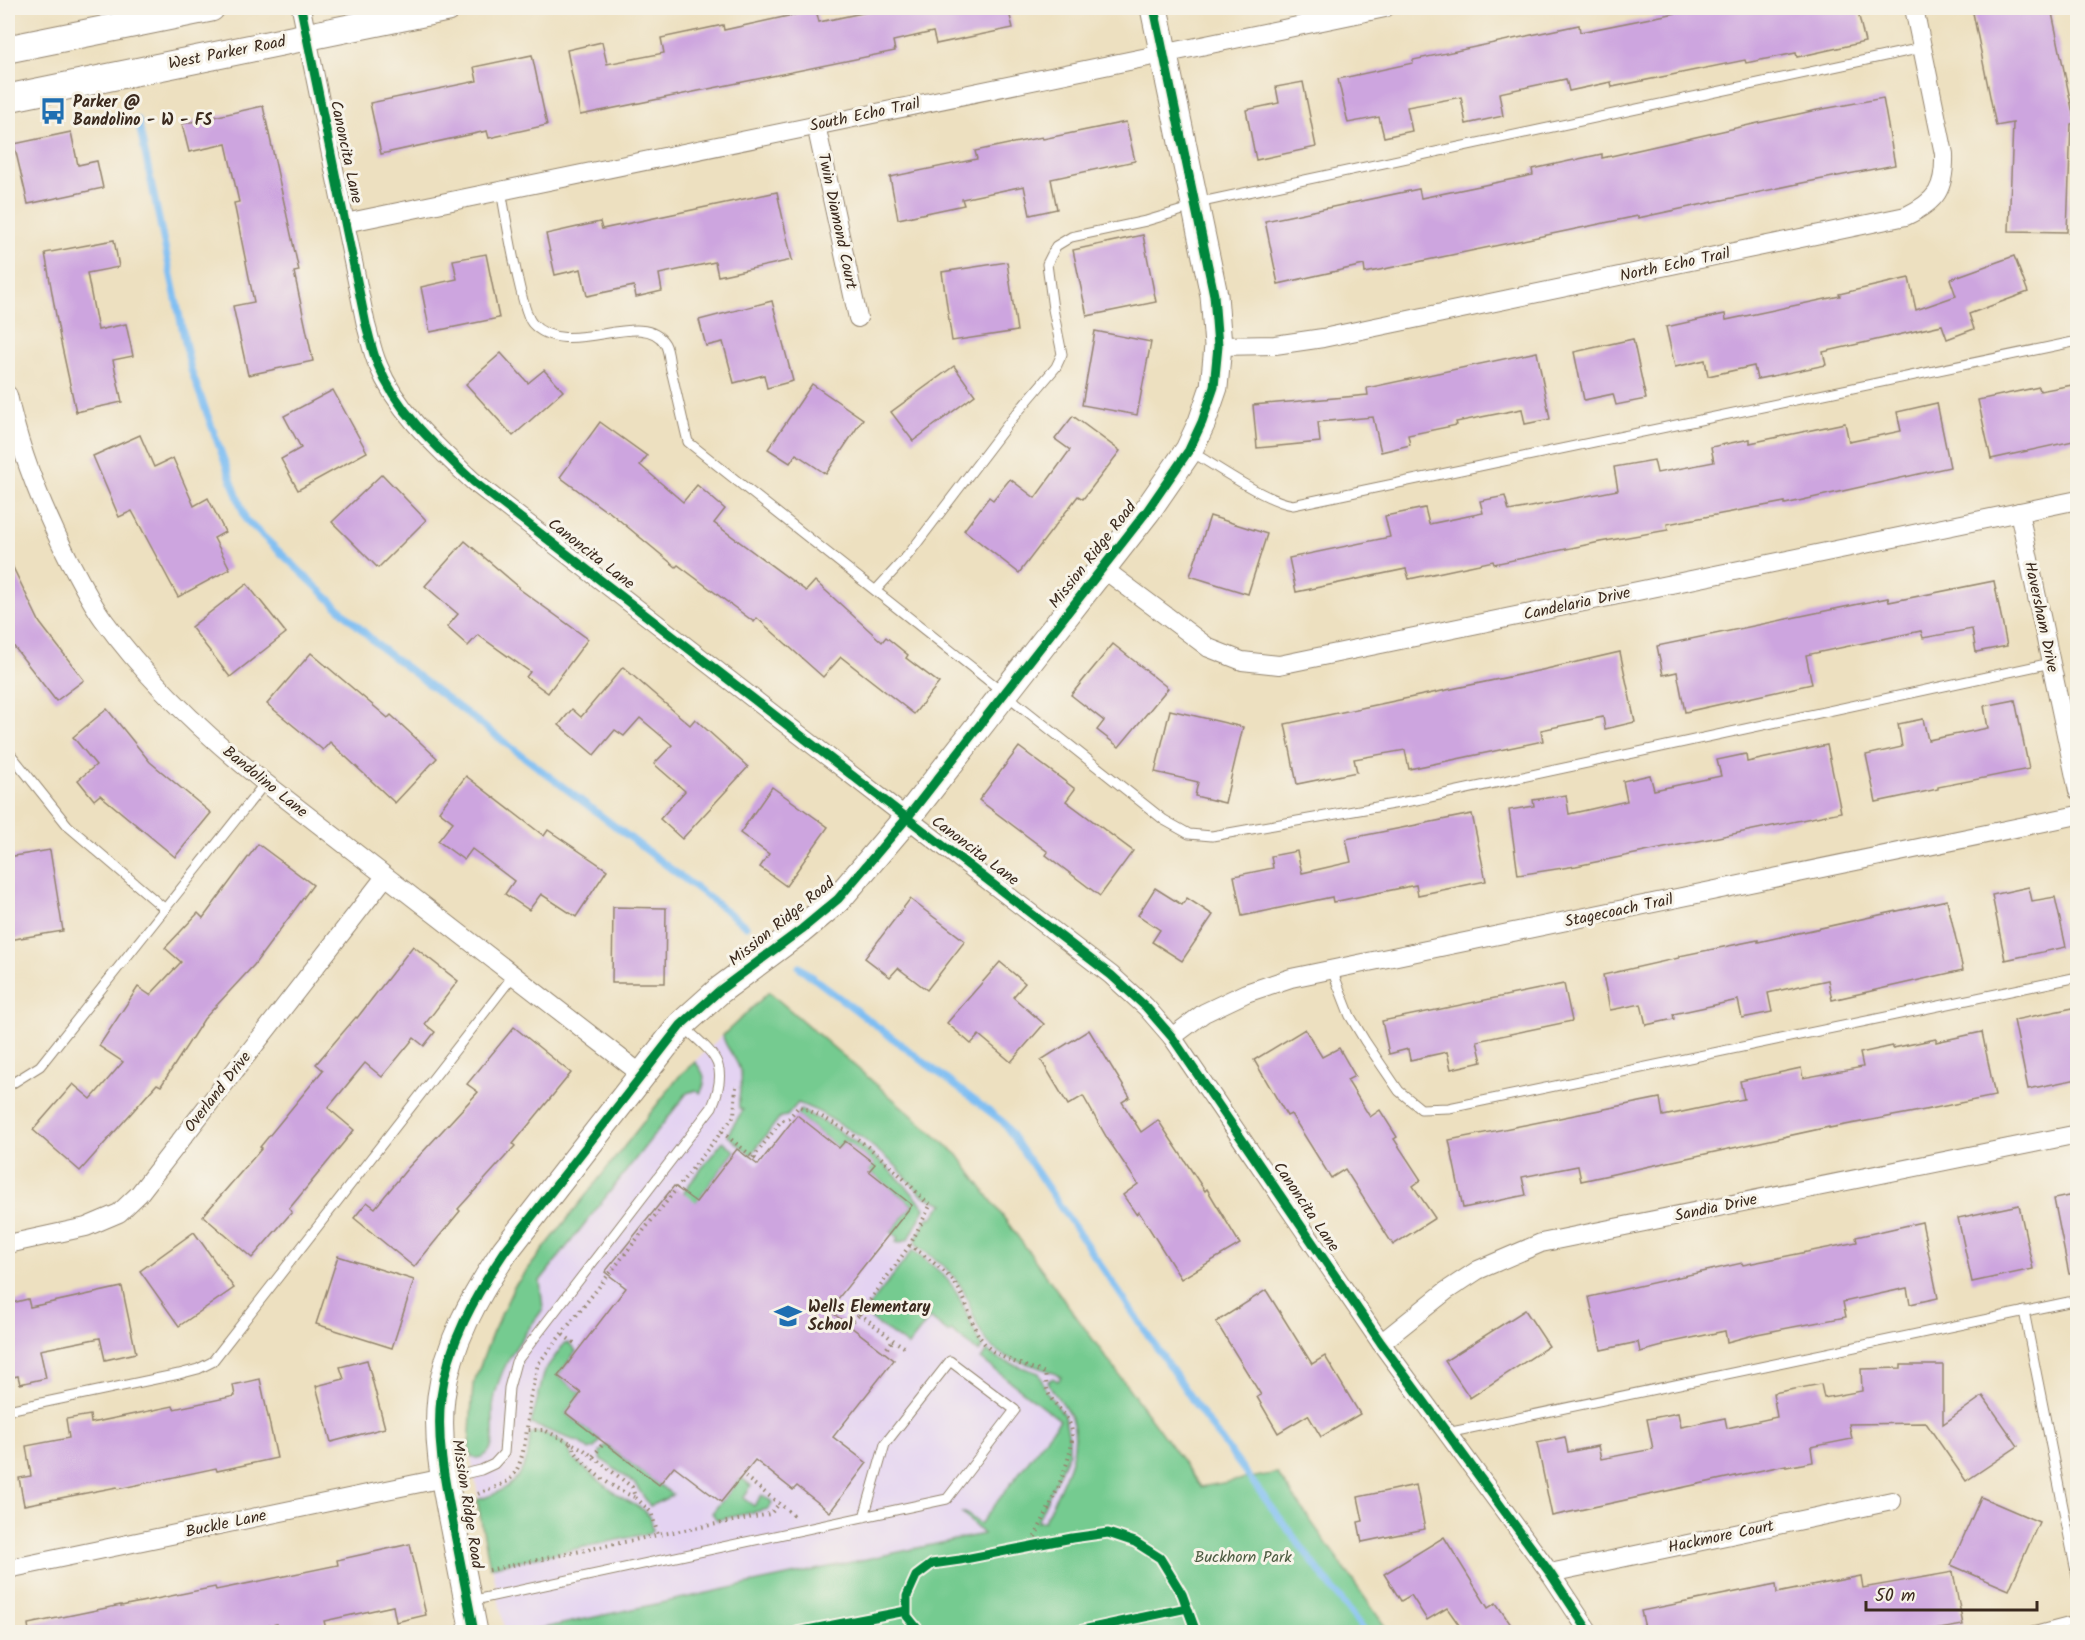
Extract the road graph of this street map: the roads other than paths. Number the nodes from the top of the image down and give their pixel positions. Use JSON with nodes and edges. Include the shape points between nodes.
{"nodes":[{"id":1,"x":211,"y":8,"type":"edge"},
{"id":2,"x":301,"y":8,"type":"edge"},
{"id":3,"x":447,"y":8,"type":"edge"},
{"id":4,"x":1154,"y":8,"type":"edge"},
{"id":5,"x":1385,"y":8,"type":"edge"},
{"id":6,"x":1914,"y":8,"type":"edge"},
{"id":7,"x":307,"y":37,"type":"junction"},
{"id":8,"x":1922,"y":48,"type":"junction"},
{"id":9,"x":8,"y":49,"type":"edge"},
{"id":10,"x":1164,"y":52,"type":"junction"},
{"id":11,"x":8,"y":98,"type":"edge"},
{"id":12,"x":816,"y":125,"type":"junction"},
{"id":13,"x":501,"y":190,"type":"junction"},
{"id":14,"x":1195,"y":205,"type":"junction"},
{"id":15,"x":345,"y":223,"type":"junction"},
{"id":16,"x":858,"y":318,"type":"dead end"},
{"id":17,"x":2078,"y":341,"type":"edge"},
{"id":18,"x":1218,"y":346,"type":"junction"},
{"id":19,"x":8,"y":394,"type":"edge"},
{"id":20,"x":1189,"y":450,"type":"junction"},
{"id":21,"x":2078,"y":500,"type":"edge"},
{"id":22,"x":2019,"y":512,"type":"junction"},
{"id":23,"x":1101,"y":567,"type":"junction"},
{"id":24,"x":876,"y":591,"type":"junction"},
{"id":25,"x":2051,"y":663,"type":"junction"},
{"id":26,"x":1005,"y":692,"type":"junction"},
{"id":27,"x":8,"y":751,"type":"edge"},
{"id":28,"x":265,"y":783,"type":"junction"},
{"id":29,"x":2078,"y":791,"type":"edge"},
{"id":30,"x":2078,"y":815,"type":"edge"},
{"id":31,"x":907,"y":818,"type":"junction"},
{"id":32,"x":385,"y":877,"type":"junction"},
{"id":33,"x":165,"y":909,"type":"junction"},
{"id":34,"x":1332,"y":970,"type":"junction"},
{"id":35,"x":513,"y":976,"type":"junction"},
{"id":36,"x":2078,"y":977,"type":"edge"},
{"id":37,"x":681,"y":1024,"type":"junction"},
{"id":38,"x":1172,"y":1037,"type":"junction"},
{"id":39,"x":641,"y":1074,"type":"junction"},
{"id":40,"x":8,"y":1086,"type":"edge"},
{"id":41,"x":2078,"y":1134,"type":"edge"},
{"id":42,"x":8,"y":1244,"type":"edge"},
{"id":43,"x":2078,"y":1300,"type":"edge"},
{"id":44,"x":2024,"y":1311,"type":"junction"},
{"id":45,"x":1381,"y":1343,"type":"junction"},
{"id":46,"x":8,"y":1410,"type":"edge"},
{"id":47,"x":1447,"y":1433,"type":"junction"},
{"id":48,"x":444,"y":1478,"type":"junction"},
{"id":49,"x":1892,"y":1501,"type":"dead end"},
{"id":50,"x":864,"y":1517,"type":"junction"},
{"id":51,"x":8,"y":1569,"type":"edge"},
{"id":52,"x":1550,"y":1573,"type":"junction"},
{"id":53,"x":2078,"y":1582,"type":"edge"},
{"id":54,"x":468,"y":1602,"type":"junction"},
{"id":55,"x":2078,"y":1620,"type":"edge"},
{"id":56,"x":474,"y":1632,"type":"edge"},
{"id":57,"x":1589,"y":1632,"type":"edge"},
{"id":58,"x":2032,"y":1632,"type":"edge"}],
"edges":[{"from":1,"to":9,"type":"street"},
{"from":2,"to":7,"type":"street","name":"Canoncita Lane"},
{"from":3,"to":7,"type":"street","name":"West Parker Road"},
{"from":4,"to":10,"type":"street","name":"Mission Ridge Road"},
{"from":5,"to":10,"type":"street","name":"South Echo Trail"},
{"from":6,"to":8,"type":"street","name":"North Echo Trail"},
{"from":7,"to":11,"type":"street","name":"West Parker Road"},
{"from":7,"to":15,"type":"street","name":"Canoncita Lane"},
{"from":8,"to":14,"type":"lane"},
{"from":8,"to":18,"type":"street","name":"North Echo Trail","via":[[1944,154],[1944,176],[1937,194],[1923,208],[1906,216],[1323,338],[1275,345]]},
{"from":10,"to":12,"type":"street","name":"South Echo Trail"},
{"from":10,"to":14,"type":"street","name":"Mission Ridge Road"},
{"from":12,"to":13,"type":"street","name":"South Echo Trail"},
{"from":12,"to":16,"type":"street","name":"Twin Diamond Court"},
{"from":13,"to":15,"type":"street","name":"South Echo Trail"},
{"from":13,"to":24,"type":"lane","via":[[531,322],[547,335],[568,339],[649,331],[664,343],[688,442]]},
{"from":14,"to":18,"type":"street","name":"Mission Ridge Road","via":[[1214,296]]},
{"from":14,"to":24,"type":"lane","via":[[1146,221],[1071,237],[1056,246],[1047,264],[1062,354],[1056,367]]},
{"from":15,"to":31,"type":"street","name":"Canoncita Lane","via":[[377,364],[420,429],[474,482]]},
{"from":17,"to":20,"type":"lane","via":[[1293,505],[1266,495]]},
{"from":18,"to":20,"type":"street","name":"Mission Ridge Road","via":[[1214,387]]},
{"from":19,"to":28,"type":"street","name":"Bandolino Lane","via":[[28,472],[102,618],[161,689],[211,739]]},
{"from":20,"to":23,"type":"street","name":"Mission Ridge Road","via":[[1147,511]]},
{"from":21,"to":22,"type":"street","name":"Candelaria Drive"},
{"from":22,"to":23,"type":"street","name":"Candelaria Drive","via":[[1279,665],[1242,662],[1209,648]]},
{"from":22,"to":25,"type":"street","name":"Haversham Drive"},
{"from":23,"to":26,"type":"street","name":"Mission Ridge Road"},
{"from":24,"to":26,"type":"lane"},
{"from":25,"to":26,"type":"lane","via":[[1416,800],[1212,836],[1189,834],[1164,820]]},
{"from":25,"to":29,"type":"street","name":"Haversham Drive"},
{"from":26,"to":31,"type":"street","name":"Mission Ridge Road"},
{"from":27,"to":33,"type":"lane","via":[[68,826]]},
{"from":28,"to":32,"type":"street","name":"Bandolino Lane"},
{"from":28,"to":33,"type":"lane"},
{"from":30,"to":34,"type":"street","name":"Stagecoach Trail"},
{"from":31,"to":37,"type":"street","name":"Mission Ridge Road","via":[[838,899]]},
{"from":31,"to":38,"type":"street","name":"Canoncita Lane","via":[[1111,975]]},
{"from":32,"to":35,"type":"street","name":"Bandolino Lane"},
{"from":32,"to":42,"type":"street","name":"Overland Drive","via":[[139,1194],[119,1213],[86,1227]]},
{"from":33,"to":40,"type":"lane","via":[[40,1066]]},
{"from":34,"to":36,"type":"lane","via":[[1350,1016],[1365,1041],[1399,1091],[1421,1109],[1449,1108]]},
{"from":34,"to":38,"type":"street","name":"Stagecoach Trail","via":[[1246,993],[1204,1013]]},
{"from":35,"to":39,"type":"street","name":"Bandolino Lane"},
{"from":35,"to":46,"type":"lane","via":[[212,1362],[179,1374]]},
{"from":37,"to":39,"type":"street","name":"Mission Ridge Road"},
{"from":37,"to":48,"type":"lane","via":[[701,1042],[721,1071],[720,1088],[712,1107],[516,1362],[509,1388],[504,1453],[495,1464],[481,1470]]},
{"from":38,"to":45,"type":"street","name":"Canoncita Lane"},
{"from":39,"to":48,"type":"street","name":"Mission Ridge Road","via":[[505,1251],[460,1329],[441,1398]]},
{"from":41,"to":45,"type":"street","name":"Sandia Drive","via":[[1541,1244],[1478,1270]]},
{"from":43,"to":44,"type":"lane"},
{"from":44,"to":47,"type":"lane"},
{"from":44,"to":53,"type":"lane"},
{"from":45,"to":47,"type":"street","name":"Canoncita Lane"},
{"from":47,"to":52,"type":"street","name":"Canoncita Lane"},
{"from":48,"to":51,"type":"street","name":"Buckle Lane"},
{"from":48,"to":54,"type":"street","name":"Mission Ridge Road"},
{"from":49,"to":52,"type":"street","name":"Hackmore Court"},
{"from":50,"to":50,"type":"lane","via":[[947,1499],[1015,1410],[950,1361],[885,1444]]},
{"from":50,"to":54,"type":"lane"},
{"from":52,"to":57,"type":"street","name":"Canoncita Lane"},
{"from":54,"to":56,"type":"street","name":"Mission Ridge Road"},
{"from":55,"to":58,"type":"lane"}]}
